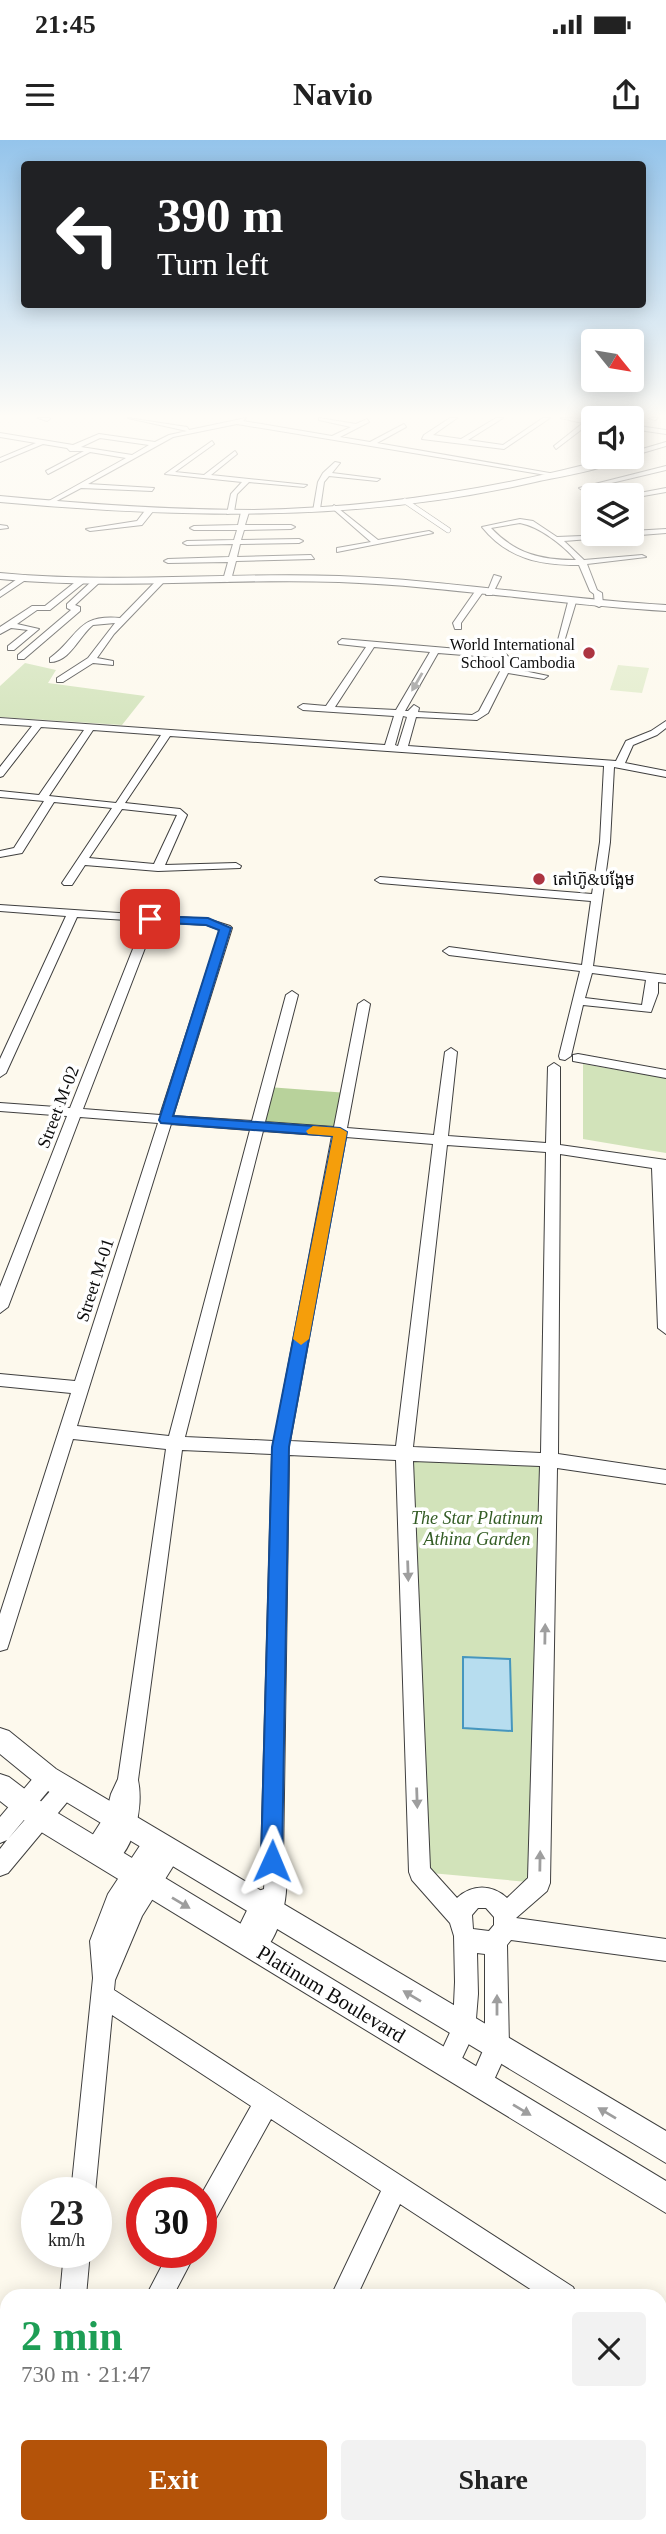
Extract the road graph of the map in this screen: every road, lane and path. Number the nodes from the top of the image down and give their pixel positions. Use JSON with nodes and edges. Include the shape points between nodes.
{"nodes":[{"id":1,"x":241,"y":529,"type":"edge"},
{"id":2,"x":361,"y":530,"type":"edge"},
{"id":3,"x":489,"y":530,"type":"edge"},
{"id":4,"x":540,"y":530,"type":"edge"},
{"id":5,"x":666,"y":531,"type":"edge"},
{"id":6,"x":644,"y":532,"type":"edge"},
{"id":7,"x":429,"y":533,"type":"dead end"},
{"id":8,"x":581,"y":537,"type":"edge"},
{"id":9,"x":556,"y":539,"type":"junction"},
{"id":10,"x":299,"y":541,"type":"dead end"},
{"id":11,"x":187,"y":543,"type":"dead end"},
{"id":12,"x":377,"y":543,"type":"junction"},
{"id":13,"x":238,"y":544,"type":"junction"},
{"id":14,"x":340,"y":550,"type":"dead end"},
{"id":15,"x":311,"y":557,"type":"dead end"},
{"id":16,"x":642,"y":557,"type":"dead end"},
{"id":17,"x":168,"y":561,"type":"dead end"},
{"id":18,"x":582,"y":562,"type":"junction"},
{"id":19,"x":232,"y":564,"type":"junction"},
{"id":20,"x":0,"y":576,"type":"edge"},
{"id":21,"x":497,"y":577,"type":"dead end"},
{"id":22,"x":23,"y":579,"type":"junction"},
{"id":23,"x":230,"y":580,"type":"junction"},
{"id":24,"x":82,"y":581,"type":"junction"},
{"id":25,"x":96,"y":582,"type":"junction"},
{"id":26,"x":159,"y":583,"type":"junction"},
{"id":27,"x":484,"y":592,"type":"junction"},
{"id":28,"x":0,"y":595,"type":"edge"},
{"id":29,"x":572,"y":602,"type":"junction"},
{"id":30,"x":596,"y":605,"type":"junction"},
{"id":31,"x":666,"y":608,"type":"edge"},
{"id":32,"x":120,"y":621,"type":"junction"},
{"id":33,"x":10,"y":625,"type":"junction"},
{"id":34,"x":458,"y":627,"type":"dead end"},
{"id":35,"x":0,"y":631,"type":"edge"},
{"id":36,"x":342,"y":642,"type":"dead end"},
{"id":37,"x":560,"y":642,"type":"dead end"},
{"id":38,"x":371,"y":645,"type":"junction"},
{"id":39,"x":0,"y":646,"type":"edge"},
{"id":40,"x":12,"y":648,"type":"junction"},
{"id":41,"x":435,"y":650,"type":"junction"},
{"id":42,"x":447,"y":652,"type":"junction"},
{"id":43,"x":0,"y":657,"type":"edge"},
{"id":44,"x":20,"y":657,"type":"dead end"},
{"id":45,"x":41,"y":659,"type":"dead end"},
{"id":46,"x":53,"y":660,"type":"junction"},
{"id":47,"x":89,"y":662,"type":"junction"},
{"id":48,"x":110,"y":663,"type":"dead end"},
{"id":49,"x":504,"y":670,"type":"junction"},
{"id":50,"x":544,"y":676,"type":"dead end"},
{"id":51,"x":60,"y":680,"type":"dead end"},
{"id":52,"x":303,"y":707,"type":"dead end"},
{"id":53,"x":329,"y":709,"type":"junction"},
{"id":54,"x":404,"y":714,"type":"junction"},
{"id":55,"x":0,"y":721,"type":"edge"},
{"id":56,"x":39,"y":723,"type":"junction"},
{"id":57,"x":666,"y":724,"type":"edge"},
{"id":58,"x":91,"y":727,"type":"junction"},
{"id":59,"x":168,"y":732,"type":"junction"},
{"id":60,"x":389,"y":748,"type":"junction"},
{"id":61,"x":402,"y":749,"type":"junction"},
{"id":62,"x":614,"y":764,"type":"junction"},
{"id":63,"x":0,"y":774,"type":"edge"},
{"id":64,"x":666,"y":774,"type":"edge"},
{"id":65,"x":0,"y":794,"type":"edge"},
{"id":66,"x":47,"y":799,"type":"junction"},
{"id":67,"x":117,"y":807,"type":"junction"},
{"id":68,"x":0,"y":854,"type":"edge"},
{"id":69,"x":82,"y":861,"type":"junction"},
{"id":70,"x":236,"y":866,"type":"dead end"},
{"id":71,"x":158,"y":868,"type":"junction"},
{"id":72,"x":380,"y":880,"type":"dead end"},
{"id":73,"x":68,"y":883,"type":"dead end"},
{"id":74,"x":596,"y":898,"type":"junction"},
{"id":75,"x":0,"y":908,"type":"edge"},
{"id":76,"x":73,"y":914,"type":"junction"},
{"id":77,"x":150,"y":919,"type":"junction"},
{"id":78,"x":449,"y":951,"type":"dead end"},
{"id":79,"x":587,"y":968,"type":"junction"},
{"id":80,"x":652,"y":977,"type":"junction"},
{"id":81,"x":666,"y":979,"type":"edge"},
{"id":82,"x":292,"y":995,"type":"dead end"},
{"id":83,"x":578,"y":1001,"type":"junction"},
{"id":84,"x":364,"y":1004,"type":"dead end"},
{"id":85,"x":452,"y":1052,"type":"dead end"},
{"id":86,"x":566,"y":1061,"type":"junction"},
{"id":87,"x":0,"y":1073,"type":"edge"},
{"id":88,"x":666,"y":1074,"type":"edge"},
{"id":89,"x":0,"y":1107,"type":"edge"},
{"id":90,"x":77,"y":1113,"type":"junction"},
{"id":91,"x":165,"y":1120,"type":"junction"},
{"id":92,"x":257,"y":1127,"type":"junction"},
{"id":93,"x":340,"y":1132,"type":"junction"},
{"id":94,"x":440,"y":1140,"type":"junction"},
{"id":95,"x":552,"y":1149,"type":"junction"},
{"id":96,"x":663,"y":1165,"type":"edge"},
{"id":97,"x":0,"y":1307,"type":"edge"},
{"id":98,"x":666,"y":1328,"type":"edge"},
{"id":99,"x":0,"y":1380,"type":"edge"},
{"id":100,"x":80,"y":1388,"type":"junction"},
{"id":101,"x":67,"y":1432,"type":"junction"},
{"id":102,"x":174,"y":1443,"type":"junction"},
{"id":103,"x":281,"y":1447,"type":"junction"},
{"id":104,"x":404,"y":1453,"type":"junction"},
{"id":105,"x":549,"y":1460,"type":"junction"},
{"id":106,"x":666,"y":1477,"type":"edge"},
{"id":107,"x":0,"y":1643,"type":"edge"},
{"id":108,"x":0,"y":1739,"type":"edge"},
{"id":109,"x":57,"y":1783,"type":"junction"},
{"id":110,"x":0,"y":1786,"type":"edge"},
{"id":111,"x":33,"y":1812,"type":"junction"},
{"id":112,"x":122,"y":1822,"type":"junction"},
{"id":113,"x":0,"y":1833,"type":"edge"},
{"id":114,"x":163,"y":1847,"type":"junction"},
{"id":115,"x":100,"y":1854,"type":"junction"},
{"id":116,"x":0,"y":1865,"type":"edge"},
{"id":117,"x":142,"y":1879,"type":"junction"},
{"id":118,"x":268,"y":1910,"type":"junction"},
{"id":119,"x":462,"y":1926,"type":"junction"},
{"id":120,"x":502,"y":1928,"type":"junction"},
{"id":121,"x":248,"y":1944,"type":"junction"},
{"id":122,"x":666,"y":1950,"type":"edge"},
{"id":123,"x":103,"y":1986,"type":"junction"},
{"id":124,"x":464,"y":2028,"type":"junction"},
{"id":125,"x":497,"y":2047,"type":"junction"},
{"id":126,"x":447,"y":2065,"type":"junction"},
{"id":127,"x":480,"y":2085,"type":"junction"},
{"id":128,"x":267,"y":2102,"type":"junction"},
{"id":129,"x":666,"y":2148,"type":"edge"},
{"id":130,"x":85,"y":2177,"type":"edge"},
{"id":131,"x":396,"y":2186,"type":"junction"},
{"id":132,"x":217,"y":2191,"type":"edge"},
{"id":133,"x":666,"y":2198,"type":"edge"},
{"id":134,"x":76,"y":2268,"type":"edge"},
{"id":135,"x":174,"y":2268,"type":"edge"},
{"id":136,"x":74,"y":2289,"type":"edge"},
{"id":137,"x":163,"y":2289,"type":"edge"},
{"id":138,"x":347,"y":2289,"type":"edge"},
{"id":139,"x":554,"y":2289,"type":"edge"}],
"edges":[{"from":1,"to":13,"type":"street"},
{"from":2,"to":12,"type":"street"},
{"from":3,"to":18,"type":"street","via":[[524,557]]},
{"from":4,"to":9,"type":"street"},
{"from":5,"to":6,"type":"street"},
{"from":7,"to":12,"type":"street"},
{"from":8,"to":9,"type":"street"},
{"from":9,"to":18,"type":"street"},
{"from":10,"to":13,"type":"street"},
{"from":11,"to":13,"type":"street"},
{"from":12,"to":14,"type":"street"},
{"from":13,"to":19,"type":"street"},
{"from":15,"to":19,"type":"street"},
{"from":16,"to":18,"type":"street"},
{"from":17,"to":19,"type":"street"},
{"from":18,"to":30,"type":"street"},
{"from":19,"to":23,"type":"street"},
{"from":20,"to":22,"type":"street"},
{"from":21,"to":27,"type":"street"},
{"from":22,"to":24,"type":"street"},
{"from":22,"to":28,"type":"street"},
{"from":23,"to":26,"type":"street"},
{"from":23,"to":27,"type":"street","via":[[367,580]]},
{"from":24,"to":25,"type":"street"},
{"from":24,"to":33,"type":"street","via":[[47,608],[35,608]]},
{"from":25,"to":26,"type":"street"},
{"from":25,"to":44,"type":"street","via":[[70,606],[78,608]]},
{"from":26,"to":32,"type":"street"},
{"from":27,"to":29,"type":"street"},
{"from":27,"to":34,"type":"street"},
{"from":29,"to":30,"type":"street"},
{"from":29,"to":37,"type":"street"},
{"from":30,"to":31,"type":"street"},
{"from":32,"to":46,"type":"street","via":[[89,622],[74,643]]},
{"from":32,"to":47,"type":"street"},
{"from":33,"to":35,"type":"street"},
{"from":33,"to":40,"type":"street","via":[[35,629]]},
{"from":36,"to":38,"type":"street"},
{"from":38,"to":41,"type":"street"},
{"from":38,"to":53,"type":"street"},
{"from":39,"to":40,"type":"street"},
{"from":40,"to":43,"type":"street"},
{"from":41,"to":42,"type":"street"},
{"from":41,"to":54,"type":"street","one_way":true},
{"from":42,"to":49,"type":"street","via":[[505,656],[509,662]]},
{"from":42,"to":54,"type":"street"},
{"from":45,"to":46,"type":"street"},
{"from":46,"to":47,"type":"street"},
{"from":47,"to":48,"type":"street"},
{"from":47,"to":51,"type":"street"},
{"from":49,"to":50,"type":"street"},
{"from":49,"to":54,"type":"street","via":[[480,716]]},
{"from":52,"to":53,"type":"street"},
{"from":53,"to":54,"type":"street"},
{"from":54,"to":60,"type":"street"},
{"from":54,"to":61,"type":"street"},
{"from":55,"to":56,"type":"street"},
{"from":56,"to":58,"type":"street"},
{"from":56,"to":63,"type":"street"},
{"from":57,"to":62,"type":"street","via":[[629,743]]},
{"from":58,"to":59,"type":"street"},
{"from":58,"to":66,"type":"street"},
{"from":59,"to":60,"type":"street"},
{"from":59,"to":67,"type":"street"},
{"from":60,"to":61,"type":"street"},
{"from":61,"to":62,"type":"street"},
{"from":62,"to":64,"type":"street"},
{"from":62,"to":74,"type":"street"},
{"from":65,"to":66,"type":"street"},
{"from":66,"to":67,"type":"street"},
{"from":66,"to":68,"type":"street","via":[[18,851]]},
{"from":67,"to":69,"type":"street"},
{"from":67,"to":71,"type":"street","via":[[182,813]]},
{"from":69,"to":71,"type":"street"},
{"from":69,"to":73,"type":"street"},
{"from":70,"to":71,"type":"street"},
{"from":72,"to":74,"type":"street"},
{"from":74,"to":79,"type":"street"},
{"from":75,"to":76,"type":"street"},
{"from":76,"to":77,"type":"street"},
{"from":76,"to":87,"type":"street"},
{"from":77,"to":90,"type":"street","name":"Street M-02"},
{"from":77,"to":91,"type":"street","name":"Street M-01","via":[[208,922],[226,928]]},
{"from":78,"to":79,"type":"street"},
{"from":79,"to":80,"type":"street"},
{"from":79,"to":83,"type":"street"},
{"from":80,"to":81,"type":"street"},
{"from":80,"to":83,"type":"street","via":[[647,1009]]},
{"from":82,"to":92,"type":"street"},
{"from":83,"to":86,"type":"street"},
{"from":84,"to":93,"type":"street"},
{"from":85,"to":94,"type":"street"},
{"from":86,"to":88,"type":"street"},
{"from":86,"to":95,"type":"street"},
{"from":89,"to":90,"type":"street"},
{"from":90,"to":91,"type":"street"},
{"from":90,"to":97,"type":"street","name":"Street M-02"},
{"from":91,"to":92,"type":"street"},
{"from":91,"to":100,"type":"street","name":"Street M-01"},
{"from":92,"to":93,"type":"street"},
{"from":92,"to":102,"type":"street"},
{"from":93,"to":94,"type":"street"},
{"from":93,"to":103,"type":"street"},
{"from":94,"to":95,"type":"street"},
{"from":94,"to":104,"type":"street"},
{"from":95,"to":96,"type":"street"},
{"from":95,"to":105,"type":"street"},
{"from":96,"to":98,"type":"street"},
{"from":99,"to":100,"type":"street"},
{"from":100,"to":101,"type":"street","name":"Street M-01"},
{"from":101,"to":102,"type":"street"},
{"from":101,"to":107,"type":"street","name":"Street M-01"},
{"from":102,"to":103,"type":"street"},
{"from":102,"to":112,"type":"street","via":[[128,1780],[133,1798]]},
{"from":103,"to":104,"type":"street"},
{"from":103,"to":118,"type":"street","via":[[272,1861],[276,1871]]},
{"from":104,"to":105,"type":"street"},
{"from":104,"to":119,"type":"street","one_way":true,"via":[[420,1872]]},
{"from":105,"to":106,"type":"street"},
{"from":120,"to":105,"type":"street","one_way":true,"via":[[539,1883]]},
{"from":108,"to":109,"type":"street"},
{"from":109,"to":111,"type":"street"},
{"from":109,"to":112,"type":"street"},
{"from":110,"to":111,"type":"street","name":"Platinum Boulevard"},
{"from":111,"to":113,"type":"street"},
{"from":111,"to":115,"type":"street","name":"Platinum Boulevard"},
{"from":111,"to":116,"type":"street"},
{"from":112,"to":114,"type":"street"},
{"from":112,"to":115,"type":"street"},
{"from":114,"to":117,"type":"street"},
{"from":114,"to":118,"type":"street"},
{"from":115,"to":117,"type":"street","name":"Platinum Boulevard"},
{"from":117,"to":121,"type":"street","name":"Platinum Boulevard","one_way":true},
{"from":117,"to":123,"type":"street"},
{"from":118,"to":121,"type":"street"},
{"from":124,"to":118,"type":"street","one_way":true},
{"from":119,"to":120,"type":"street","via":[[475,1942],[486,1944]]},
{"from":119,"to":120,"type":"street","via":[[464,1905],[486,1897],[498,1903]]},
{"from":119,"to":124,"type":"street"},
{"from":120,"to":122,"type":"street"},
{"from":125,"to":120,"type":"street","one_way":true},
{"from":121,"to":126,"type":"street","name":"Platinum Boulevard"},
{"from":123,"to":128,"type":"street"},
{"from":123,"to":130,"type":"street"},
{"from":124,"to":125,"type":"street"},
{"from":124,"to":126,"type":"street"},
{"from":125,"to":127,"type":"street"},
{"from":129,"to":125,"type":"street","one_way":true},
{"from":126,"to":127,"type":"street","name":"Platinum Boulevard"},
{"from":127,"to":133,"type":"street","name":"Platinum Boulevard","one_way":true},
{"from":128,"to":131,"type":"street"},
{"from":128,"to":132,"type":"street"},
{"from":131,"to":138,"type":"street"},
{"from":131,"to":139,"type":"street"},
{"from":134,"to":136,"type":"street"},
{"from":135,"to":137,"type":"street"}]}
